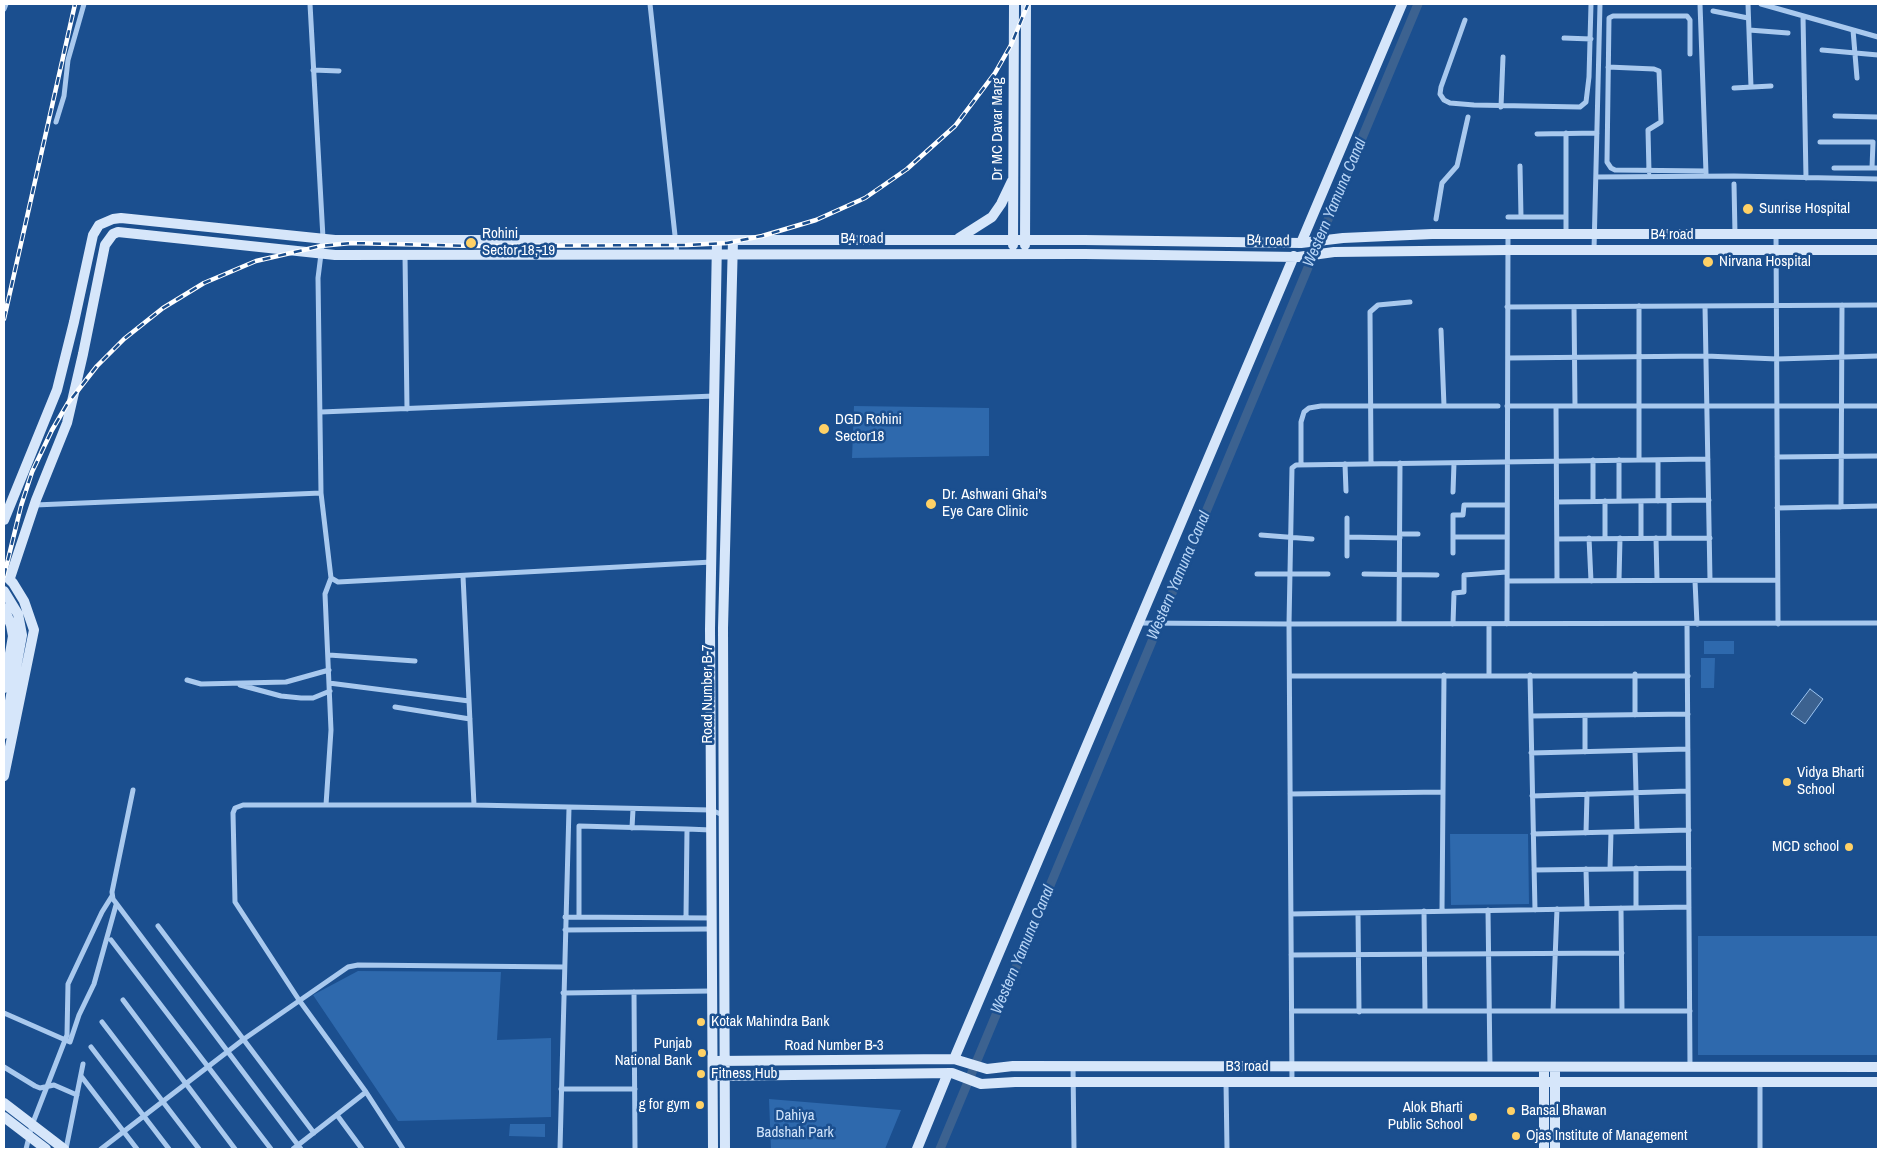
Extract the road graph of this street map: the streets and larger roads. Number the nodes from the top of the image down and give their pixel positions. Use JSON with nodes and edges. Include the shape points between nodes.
{"nodes":[{"id":1,"x":6,"y":4,"type":"edge"},
{"id":2,"x":84,"y":4,"type":"edge"},
{"id":3,"x":310,"y":4,"type":"edge"},
{"id":4,"x":650,"y":4,"type":"edge"},
{"id":5,"x":1014,"y":4,"type":"edge"},
{"id":6,"x":1026,"y":4,"type":"edge"},
{"id":7,"x":1402,"y":4,"type":"edge"},
{"id":8,"x":1591,"y":4,"type":"edge"},
{"id":9,"x":1600,"y":4,"type":"edge"},
{"id":10,"x":1700,"y":4,"type":"edge"},
{"id":11,"x":1748,"y":4,"type":"edge"},
{"id":12,"x":1761,"y":4,"type":"edge"},
{"id":13,"x":4,"y":9,"type":"edge"},
{"id":14,"x":1713,"y":11,"type":"dead end"},
{"id":15,"x":1803,"y":16,"type":"junction"},
{"id":16,"x":1748,"y":18,"type":"junction"},
{"id":17,"x":1465,"y":20,"type":"dead end"},
{"id":18,"x":1749,"y":30,"type":"junction"},
{"id":19,"x":1853,"y":30,"type":"junction"},
{"id":20,"x":1788,"y":33,"type":"dead end"},
{"id":21,"x":1878,"y":37,"type":"edge"},
{"id":22,"x":1564,"y":38,"type":"dead end"},
{"id":23,"x":1591,"y":39,"type":"junction"},
{"id":24,"x":1822,"y":50,"type":"dead end"},
{"id":25,"x":1856,"y":53,"type":"junction"},
{"id":26,"x":1690,"y":54,"type":"dead end"},
{"id":27,"x":1878,"y":54,"type":"edge"},
{"id":28,"x":1503,"y":57,"type":"dead end"},
{"id":29,"x":1599,"y":67,"type":"junction"},
{"id":30,"x":1607,"y":67,"type":"junction"},
{"id":31,"x":313,"y":70,"type":"junction"},
{"id":32,"x":340,"y":71,"type":"dead end"},
{"id":33,"x":1589,"y":77,"type":"junction"},
{"id":34,"x":1598,"y":77,"type":"junction"},
{"id":35,"x":1857,"y":78,"type":"dead end"},
{"id":36,"x":1771,"y":86,"type":"dead end"},
{"id":37,"x":1751,"y":87,"type":"junction"},
{"id":38,"x":1734,"y":88,"type":"dead end"},
{"id":39,"x":1501,"y":107,"type":"junction"},
{"id":40,"x":1835,"y":116,"type":"dead end"},
{"id":41,"x":1468,"y":117,"type":"dead end"},
{"id":42,"x":1878,"y":117,"type":"edge"},
{"id":43,"x":56,"y":122,"type":"dead end"},
{"id":44,"x":1597,"y":133,"type":"junction"},
{"id":45,"x":1537,"y":134,"type":"dead end"},
{"id":46,"x":1566,"y":134,"type":"junction"},
{"id":47,"x":1820,"y":142,"type":"dead end"},
{"id":48,"x":1520,"y":166,"type":"dead end"},
{"id":49,"x":1834,"y":168,"type":"dead end"},
{"id":50,"x":1875,"y":168,"type":"edge"},
{"id":51,"x":1648,"y":172,"type":"junction"},
{"id":52,"x":1706,"y":173,"type":"junction"},
{"id":53,"x":1596,"y":177,"type":"junction"},
{"id":54,"x":1013,"y":178,"type":"junction"},
{"id":55,"x":1806,"y":178,"type":"junction"},
{"id":56,"x":1878,"y":179,"type":"edge"},
{"id":57,"x":1734,"y":184,"type":"dead end"},
{"id":58,"x":1521,"y":217,"type":"junction"},
{"id":59,"x":1565,"y":217,"type":"junction"},
{"id":60,"x":1508,"y":218,"type":"dead end"},
{"id":61,"x":1436,"y":219,"type":"dead end"},
{"id":62,"x":106,"y":221,"type":"junction"},
{"id":63,"x":113,"y":234,"type":"junction"},
{"id":64,"x":1508,"y":234,"type":"junction"},
{"id":65,"x":1566,"y":234,"type":"junction"},
{"id":66,"x":1595,"y":234,"type":"junction"},
{"id":67,"x":1736,"y":234,"type":"junction"},
{"id":68,"x":1776,"y":234,"type":"junction"},
{"id":69,"x":1878,"y":234,"type":"edge"},
{"id":70,"x":323,"y":238,"type":"junction"},
{"id":71,"x":677,"y":240,"type":"junction"},
{"id":72,"x":717,"y":240,"type":"junction"},
{"id":73,"x":733,"y":240,"type":"junction"},
{"id":74,"x":854,"y":240,"type":"junction"},
{"id":75,"x":956,"y":240,"type":"junction"},
{"id":76,"x":1013,"y":240,"type":"junction"},
{"id":77,"x":1026,"y":240,"type":"junction"},
{"id":78,"x":1304,"y":243,"type":"junction"},
{"id":79,"x":1508,"y":250,"type":"junction"},
{"id":80,"x":1594,"y":250,"type":"junction"},
{"id":81,"x":1776,"y":250,"type":"junction"},
{"id":82,"x":1878,"y":250,"type":"edge"},
{"id":83,"x":323,"y":253,"type":"junction"},
{"id":84,"x":677,"y":254,"type":"junction"},
{"id":85,"x":716,"y":254,"type":"junction"},
{"id":86,"x":732,"y":254,"type":"junction"},
{"id":87,"x":854,"y":254,"type":"junction"},
{"id":88,"x":1012,"y":254,"type":"junction"},
{"id":89,"x":1024,"y":254,"type":"junction"},
{"id":90,"x":405,"y":255,"type":"junction"},
{"id":91,"x":1296,"y":256,"type":"junction"},
{"id":92,"x":1410,"y":302,"type":"dead end"},
{"id":93,"x":1776,"y":305,"type":"junction"},
{"id":94,"x":1842,"y":305,"type":"junction"},
{"id":95,"x":1878,"y":305,"type":"edge"},
{"id":96,"x":1639,"y":306,"type":"junction"},
{"id":97,"x":1705,"y":306,"type":"junction"},
{"id":98,"x":1508,"y":307,"type":"junction"},
{"id":99,"x":1574,"y":307,"type":"junction"},
{"id":100,"x":1441,"y":330,"type":"dead end"},
{"id":101,"x":1706,"y":356,"type":"junction"},
{"id":102,"x":1878,"y":356,"type":"edge"},
{"id":103,"x":1575,"y":357,"type":"junction"},
{"id":104,"x":1508,"y":358,"type":"junction"},
{"id":105,"x":1639,"y":358,"type":"junction"},
{"id":106,"x":1841,"y":358,"type":"junction"},
{"id":107,"x":1777,"y":359,"type":"junction"},
{"id":108,"x":714,"y":396,"type":"junction"},
{"id":109,"x":1444,"y":406,"type":"junction"},
{"id":110,"x":1498,"y":406,"type":"dead end"},
{"id":111,"x":1507,"y":406,"type":"junction"},
{"id":112,"x":1556,"y":406,"type":"junction"},
{"id":113,"x":1575,"y":406,"type":"junction"},
{"id":114,"x":1707,"y":406,"type":"junction"},
{"id":115,"x":1777,"y":406,"type":"junction"},
{"id":116,"x":1841,"y":406,"type":"junction"},
{"id":117,"x":1878,"y":406,"type":"edge"},
{"id":118,"x":1370,"y":407,"type":"junction"},
{"id":119,"x":1640,"y":407,"type":"junction"},
{"id":120,"x":406,"y":409,"type":"junction"},
{"id":121,"x":321,"y":412,"type":"junction"},
{"id":122,"x":1777,"y":456,"type":"junction"},
{"id":123,"x":1841,"y":456,"type":"junction"},
{"id":124,"x":1878,"y":456,"type":"edge"},
{"id":125,"x":1708,"y":459,"type":"junction"},
{"id":126,"x":1593,"y":460,"type":"junction"},
{"id":127,"x":1619,"y":460,"type":"junction"},
{"id":128,"x":1639,"y":460,"type":"junction"},
{"id":129,"x":1658,"y":460,"type":"junction"},
{"id":130,"x":1556,"y":461,"type":"junction"},
{"id":131,"x":1454,"y":462,"type":"junction"},
{"id":132,"x":1507,"y":462,"type":"junction"},
{"id":133,"x":1371,"y":463,"type":"junction"},
{"id":134,"x":1400,"y":463,"type":"junction"},
{"id":135,"x":1345,"y":464,"type":"junction"},
{"id":136,"x":1300,"y":465,"type":"junction"},
{"id":137,"x":1346,"y":491,"type":"dead end"},
{"id":138,"x":1453,"y":492,"type":"dead end"},
{"id":139,"x":321,"y":493,"type":"junction"},
{"id":140,"x":1709,"y":500,"type":"junction"},
{"id":141,"x":1593,"y":501,"type":"junction"},
{"id":142,"x":1605,"y":501,"type":"junction"},
{"id":143,"x":1619,"y":501,"type":"junction"},
{"id":144,"x":1642,"y":501,"type":"junction"},
{"id":145,"x":1658,"y":501,"type":"junction"},
{"id":146,"x":1669,"y":501,"type":"junction"},
{"id":147,"x":1557,"y":502,"type":"junction"},
{"id":148,"x":35,"y":505,"type":"junction"},
{"id":149,"x":1507,"y":505,"type":"junction"},
{"id":150,"x":1878,"y":506,"type":"edge"},
{"id":151,"x":1841,"y":507,"type":"junction"},
{"id":152,"x":1777,"y":508,"type":"junction"},
{"id":153,"x":1346,"y":518,"type":"dead end"},
{"id":154,"x":4,"y":520,"type":"edge"},
{"id":155,"x":1418,"y":534,"type":"dead end"},
{"id":156,"x":1261,"y":535,"type":"dead end"},
{"id":157,"x":1400,"y":536,"type":"junction"},
{"id":158,"x":1291,"y":537,"type":"junction"},
{"id":159,"x":1347,"y":537,"type":"junction"},
{"id":160,"x":1453,"y":537,"type":"junction"},
{"id":161,"x":1507,"y":537,"type":"junction"},
{"id":162,"x":1589,"y":538,"type":"junction"},
{"id":163,"x":1606,"y":538,"type":"junction"},
{"id":164,"x":1620,"y":538,"type":"junction"},
{"id":165,"x":1641,"y":538,"type":"junction"},
{"id":166,"x":1656,"y":538,"type":"junction"},
{"id":167,"x":1669,"y":538,"type":"junction"},
{"id":168,"x":1710,"y":538,"type":"junction"},
{"id":169,"x":1312,"y":539,"type":"dead end"},
{"id":170,"x":1557,"y":539,"type":"junction"},
{"id":171,"x":1453,"y":553,"type":"dead end"},
{"id":172,"x":1347,"y":556,"type":"dead end"},
{"id":173,"x":712,"y":562,"type":"junction"},
{"id":174,"x":1507,"y":572,"type":"junction"},
{"id":175,"x":1257,"y":574,"type":"dead end"},
{"id":176,"x":1290,"y":574,"type":"junction"},
{"id":177,"x":1328,"y":574,"type":"dead end"},
{"id":178,"x":1364,"y":574,"type":"dead end"},
{"id":179,"x":1399,"y":574,"type":"junction"},
{"id":180,"x":1438,"y":575,"type":"dead end"},
{"id":181,"x":7,"y":576,"type":"edge"},
{"id":182,"x":463,"y":576,"type":"junction"},
{"id":183,"x":331,"y":578,"type":"junction"},
{"id":184,"x":1619,"y":580,"type":"junction"},
{"id":185,"x":1657,"y":580,"type":"junction"},
{"id":186,"x":1710,"y":580,"type":"junction"},
{"id":187,"x":1777,"y":580,"type":"junction"},
{"id":188,"x":1507,"y":581,"type":"junction"},
{"id":189,"x":1557,"y":581,"type":"junction"},
{"id":190,"x":1591,"y":581,"type":"junction"},
{"id":191,"x":1695,"y":581,"type":"junction"},
{"id":192,"x":4,"y":591,"type":"edge"},
{"id":193,"x":4,"y":608,"type":"edge"},
{"id":194,"x":1143,"y":623,"type":"junction"},
{"id":195,"x":1289,"y":624,"type":"junction"},
{"id":196,"x":1399,"y":624,"type":"junction"},
{"id":197,"x":1453,"y":624,"type":"junction"},
{"id":198,"x":1490,"y":624,"type":"junction"},
{"id":199,"x":1506,"y":624,"type":"junction"},
{"id":200,"x":1687,"y":624,"type":"junction"},
{"id":201,"x":1697,"y":624,"type":"junction"},
{"id":202,"x":1778,"y":624,"type":"junction"},
{"id":203,"x":1878,"y":624,"type":"edge"},
{"id":204,"x":723,"y":628,"type":"junction"},
{"id":205,"x":710,"y":629,"type":"junction"},
{"id":206,"x":329,"y":656,"type":"junction"},
{"id":207,"x":415,"y":661,"type":"dead end"},
{"id":208,"x":329,"y":670,"type":"junction"},
{"id":209,"x":1635,"y":674,"type":"junction"},
{"id":210,"x":1444,"y":675,"type":"junction"},
{"id":211,"x":1490,"y":675,"type":"junction"},
{"id":212,"x":1530,"y":675,"type":"junction"},
{"id":213,"x":1290,"y":676,"type":"junction"},
{"id":214,"x":1688,"y":676,"type":"junction"},
{"id":215,"x":187,"y":680,"type":"dead end"},
{"id":216,"x":233,"y":683,"type":"junction"},
{"id":217,"x":329,"y":683,"type":"junction"},
{"id":218,"x":4,"y":688,"type":"edge"},
{"id":219,"x":330,"y":691,"type":"junction"},
{"id":220,"x":469,"y":701,"type":"junction"},
{"id":221,"x":395,"y":707,"type":"dead end"},
{"id":222,"x":1688,"y":714,"type":"junction"},
{"id":223,"x":1636,"y":715,"type":"junction"},
{"id":224,"x":1531,"y":716,"type":"junction"},
{"id":225,"x":1585,"y":716,"type":"junction"},
{"id":226,"x":470,"y":719,"type":"junction"},
{"id":227,"x":4,"y":734,"type":"edge"},
{"id":228,"x":1688,"y":749,"type":"junction"},
{"id":229,"x":1635,"y":751,"type":"junction"},
{"id":230,"x":1585,"y":752,"type":"junction"},
{"id":231,"x":1532,"y":753,"type":"junction"},
{"id":232,"x":4,"y":776,"type":"edge"},
{"id":233,"x":133,"y":790,"type":"dead end"},
{"id":234,"x":1688,"y":791,"type":"junction"},
{"id":235,"x":1443,"y":792,"type":"junction"},
{"id":236,"x":1636,"y":792,"type":"junction"},
{"id":237,"x":1290,"y":794,"type":"junction"},
{"id":238,"x":1586,"y":794,"type":"junction"},
{"id":239,"x":1532,"y":796,"type":"junction"},
{"id":240,"x":326,"y":805,"type":"junction"},
{"id":241,"x":474,"y":805,"type":"junction"},
{"id":242,"x":569,"y":808,"type":"junction"},
{"id":243,"x":633,"y":809,"type":"junction"},
{"id":244,"x":711,"y":810,"type":"junction"},
{"id":245,"x":723,"y":815,"type":"junction"},
{"id":246,"x":632,"y":828,"type":"junction"},
{"id":247,"x":687,"y":829,"type":"junction"},
{"id":248,"x":711,"y":830,"type":"junction"},
{"id":249,"x":1688,"y":830,"type":"junction"},
{"id":250,"x":1637,"y":831,"type":"junction"},
{"id":251,"x":1611,"y":832,"type":"junction"},
{"id":252,"x":1586,"y":833,"type":"junction"},
{"id":253,"x":1533,"y":834,"type":"junction"},
{"id":254,"x":1636,"y":868,"type":"junction"},
{"id":255,"x":1689,"y":868,"type":"junction"},
{"id":256,"x":1586,"y":869,"type":"junction"},
{"id":257,"x":1610,"y":869,"type":"junction"},
{"id":258,"x":1534,"y":870,"type":"junction"},
{"id":259,"x":112,"y":896,"type":"junction"},
{"id":260,"x":116,"y":905,"type":"junction"},
{"id":261,"x":1689,"y":907,"type":"junction"},
{"id":262,"x":1622,"y":908,"type":"junction"},
{"id":263,"x":1636,"y":908,"type":"junction"},
{"id":264,"x":1557,"y":909,"type":"junction"},
{"id":265,"x":1587,"y":909,"type":"junction"},
{"id":266,"x":1488,"y":910,"type":"junction"},
{"id":267,"x":1534,"y":910,"type":"junction"},
{"id":268,"x":1442,"y":911,"type":"junction"},
{"id":269,"x":1424,"y":912,"type":"junction"},
{"id":270,"x":1358,"y":913,"type":"junction"},
{"id":271,"x":1291,"y":914,"type":"junction"},
{"id":272,"x":565,"y":917,"type":"junction"},
{"id":273,"x":579,"y":917,"type":"junction"},
{"id":274,"x":686,"y":917,"type":"junction"},
{"id":275,"x":711,"y":918,"type":"junction"},
{"id":276,"x":158,"y":926,"type":"dead end"},
{"id":277,"x":711,"y":929,"type":"junction"},
{"id":278,"x":565,"y":930,"type":"junction"},
{"id":279,"x":111,"y":940,"type":"dead end"},
{"id":280,"x":1555,"y":953,"type":"junction"},
{"id":281,"x":1622,"y":953,"type":"junction"},
{"id":282,"x":1358,"y":954,"type":"junction"},
{"id":283,"x":1424,"y":954,"type":"junction"},
{"id":284,"x":1488,"y":954,"type":"junction"},
{"id":285,"x":1291,"y":955,"type":"junction"},
{"id":286,"x":564,"y":968,"type":"junction"},
{"id":287,"x":712,"y":991,"type":"junction"},
{"id":288,"x":634,"y":992,"type":"junction"},
{"id":289,"x":563,"y":993,"type":"junction"},
{"id":290,"x":123,"y":1000,"type":"dead end"},
{"id":291,"x":299,"y":1000,"type":"junction"},
{"id":292,"x":1425,"y":1011,"type":"junction"},
{"id":293,"x":1553,"y":1011,"type":"junction"},
{"id":294,"x":1622,"y":1011,"type":"junction"},
{"id":295,"x":1690,"y":1011,"type":"junction"},
{"id":296,"x":1292,"y":1012,"type":"junction"},
{"id":297,"x":1358,"y":1012,"type":"junction"},
{"id":298,"x":1489,"y":1012,"type":"junction"},
{"id":299,"x":4,"y":1013,"type":"edge"},
{"id":300,"x":102,"y":1022,"type":"dead end"},
{"id":301,"x":244,"y":1039,"type":"junction"},
{"id":302,"x":65,"y":1040,"type":"junction"},
{"id":303,"x":91,"y":1047,"type":"dead end"},
{"id":304,"x":228,"y":1051,"type":"junction"},
{"id":305,"x":957,"y":1059,"type":"junction"},
{"id":306,"x":714,"y":1061,"type":"junction"},
{"id":307,"x":725,"y":1061,"type":"junction"},
{"id":308,"x":83,"y":1064,"type":"dead end"},
{"id":309,"x":209,"y":1066,"type":"junction"},
{"id":310,"x":1074,"y":1066,"type":"junction"},
{"id":311,"x":1292,"y":1066,"type":"junction"},
{"id":312,"x":4,"y":1067,"type":"edge"},
{"id":313,"x":1490,"y":1067,"type":"junction"},
{"id":314,"x":1544,"y":1067,"type":"junction"},
{"id":315,"x":1555,"y":1067,"type":"junction"},
{"id":316,"x":1690,"y":1067,"type":"junction"},
{"id":317,"x":1878,"y":1067,"type":"edge"},
{"id":318,"x":950,"y":1073,"type":"junction"},
{"id":319,"x":725,"y":1075,"type":"junction"},
{"id":320,"x":81,"y":1076,"type":"junction"},
{"id":321,"x":714,"y":1076,"type":"junction"},
{"id":322,"x":1074,"y":1082,"type":"junction"},
{"id":323,"x":1226,"y":1082,"type":"junction"},
{"id":324,"x":1292,"y":1082,"type":"junction"},
{"id":325,"x":1544,"y":1082,"type":"junction"},
{"id":326,"x":1554,"y":1082,"type":"junction"},
{"id":327,"x":1760,"y":1082,"type":"junction"},
{"id":328,"x":1878,"y":1082,"type":"edge"},
{"id":329,"x":187,"y":1084,"type":"junction"},
{"id":330,"x":46,"y":1086,"type":"junction"},
{"id":331,"x":561,"y":1089,"type":"junction"},
{"id":332,"x":635,"y":1089,"type":"junction"},
{"id":333,"x":366,"y":1092,"type":"junction"},
{"id":334,"x":77,"y":1095,"type":"junction"},
{"id":335,"x":163,"y":1102,"type":"junction"},
{"id":336,"x":4,"y":1103,"type":"edge"},
{"id":337,"x":337,"y":1115,"type":"junction"},
{"id":338,"x":144,"y":1116,"type":"junction"},
{"id":339,"x":4,"y":1117,"type":"edge"},
{"id":340,"x":32,"y":1125,"type":"junction"},
{"id":341,"x":123,"y":1132,"type":"junction"},
{"id":342,"x":314,"y":1133,"type":"junction"},
{"id":343,"x":29,"y":1136,"type":"junction"},
{"id":344,"x":300,"y":1147,"type":"edge"},
{"id":345,"x":26,"y":1149,"type":"edge"},
{"id":346,"x":46,"y":1149,"type":"edge"},
{"id":347,"x":65,"y":1149,"type":"edge"},
{"id":348,"x":101,"y":1149,"type":"edge"},
{"id":349,"x":137,"y":1149,"type":"edge"},
{"id":350,"x":169,"y":1149,"type":"edge"},
{"id":351,"x":199,"y":1149,"type":"edge"},
{"id":352,"x":236,"y":1149,"type":"edge"},
{"id":353,"x":271,"y":1149,"type":"edge"},
{"id":354,"x":293,"y":1149,"type":"edge"},
{"id":355,"x":362,"y":1149,"type":"edge"},
{"id":356,"x":403,"y":1149,"type":"edge"},
{"id":357,"x":560,"y":1149,"type":"edge"},
{"id":358,"x":635,"y":1149,"type":"edge"},
{"id":359,"x":713,"y":1149,"type":"edge"},
{"id":360,"x":726,"y":1149,"type":"edge"},
{"id":361,"x":917,"y":1149,"type":"edge"},
{"id":362,"x":1074,"y":1149,"type":"edge"},
{"id":363,"x":1227,"y":1149,"type":"edge"},
{"id":364,"x":1544,"y":1149,"type":"edge"},
{"id":365,"x":1554,"y":1149,"type":"edge"},
{"id":366,"x":1760,"y":1149,"type":"edge"}],
"edges":[{"from":1,"to":13,"type":"street"},
{"from":2,"to":43,"type":"street","via":[[68,60],[64,96]]},
{"from":3,"to":31,"type":"street"},
{"from":4,"to":71,"type":"street"},
{"from":5,"to":54,"type":"street","name":"Dr MC Davar Marg"},
{"from":6,"to":77,"type":"street"},
{"from":7,"to":78,"type":"street"},
{"from":8,"to":23,"type":"street"},
{"from":9,"to":29,"type":"street"},
{"from":10,"to":52,"type":"street"},
{"from":11,"to":16,"type":"street"},
{"from":12,"to":15,"type":"street"},
{"from":14,"to":16,"type":"street"},
{"from":15,"to":19,"type":"street"},
{"from":15,"to":55,"type":"street"},
{"from":16,"to":18,"type":"street"},
{"from":17,"to":39,"type":"street","via":[[1440,94],[1450,103]]},
{"from":18,"to":20,"type":"street"},
{"from":18,"to":37,"type":"street"},
{"from":19,"to":21,"type":"street"},
{"from":19,"to":25,"type":"street"},
{"from":22,"to":23,"type":"street"},
{"from":23,"to":33,"type":"street"},
{"from":24,"to":25,"type":"street"},
{"from":25,"to":27,"type":"street"},
{"from":25,"to":35,"type":"street"},
{"from":26,"to":30,"type":"street","via":[[1690,20],[1687,16],[1613,16],[1608,21]]},
{"from":28,"to":39,"type":"street"},
{"from":29,"to":30,"type":"street"},
{"from":29,"to":34,"type":"street"},
{"from":30,"to":51,"type":"street","via":[[1608,165],[1614,170]]},
{"from":30,"to":51,"type":"street","via":[[1654,69],[1660,75],[1661,122],[1648,130]]},
{"from":31,"to":32,"type":"street"},
{"from":31,"to":70,"type":"street"},
{"from":33,"to":34,"type":"street"},
{"from":33,"to":39,"type":"street","via":[[1586,102],[1580,107]]},
{"from":34,"to":44,"type":"street"},
{"from":36,"to":37,"type":"street"},
{"from":37,"to":38,"type":"street"},
{"from":40,"to":42,"type":"street"},
{"from":41,"to":61,"type":"street","via":[[1457,166],[1442,183]]},
{"from":44,"to":46,"type":"street"},
{"from":44,"to":53,"type":"street"},
{"from":45,"to":46,"type":"street"},
{"from":46,"to":59,"type":"street"},
{"from":47,"to":50,"type":"street","via":[[1873,142]]},
{"from":48,"to":58,"type":"street"},
{"from":49,"to":50,"type":"street"},
{"from":51,"to":52,"type":"street"},
{"from":52,"to":53,"type":"street"},
{"from":52,"to":55,"type":"street"},
{"from":53,"to":66,"type":"street"},
{"from":54,"to":75,"type":"street","via":[[992,216]]},
{"from":54,"to":76,"type":"street","name":"Dr MC Davar Marg"},
{"from":55,"to":56,"type":"street"},
{"from":57,"to":67,"type":"street"},
{"from":58,"to":59,"type":"street"},
{"from":58,"to":60,"type":"street"},
{"from":59,"to":65,"type":"street"},
{"from":62,"to":63,"type":"street"},
{"from":62,"to":70,"type":"street","name":"B4 road","via":[[120,218]]},
{"from":62,"to":154,"type":"street","via":[[93,235],[57,390]]},
{"from":63,"to":83,"type":"street","name":"B4 road","via":[[126,231]]},
{"from":63,"to":148,"type":"street","via":[[105,245],[101,260],[84,354],[67,423]]},
{"from":64,"to":65,"type":"street","name":"B4 road"},
{"from":64,"to":78,"type":"street","name":"B4 road","via":[[1432,234]]},
{"from":64,"to":79,"type":"street"},
{"from":65,"to":66,"type":"street","name":"B4 road"},
{"from":66,"to":67,"type":"street","name":"B4 road"},
{"from":66,"to":80,"type":"street"},
{"from":67,"to":68,"type":"street","name":"B4 road"},
{"from":68,"to":69,"type":"street","name":"B4 road"},
{"from":68,"to":81,"type":"street"},
{"from":70,"to":71,"type":"street","name":"B4 road"},
{"from":70,"to":83,"type":"street"},
{"from":71,"to":72,"type":"street","name":"B4 road"},
{"from":71,"to":84,"type":"street"},
{"from":72,"to":73,"type":"street","name":"B4 road"},
{"from":72,"to":85,"type":"street","name":"Road Number B-7"},
{"from":73,"to":74,"type":"street","name":"B4 road"},
{"from":73,"to":86,"type":"street","name":"Road Number B-7"},
{"from":74,"to":75,"type":"street","name":"B4 road"},
{"from":74,"to":87,"type":"street"},
{"from":75,"to":76,"type":"street","name":"B4 road"},
{"from":76,"to":77,"type":"street","name":"B4 road"},
{"from":76,"to":88,"type":"street","name":"Dr MC Davar Marg"},
{"from":77,"to":78,"type":"street","name":"B4 road"},
{"from":77,"to":89,"type":"street"},
{"from":79,"to":80,"type":"street","name":"B4 road"},
{"from":79,"to":91,"type":"street","name":"B4 road","via":[[1334,252]]},
{"from":79,"to":98,"type":"street"},
{"from":80,"to":81,"type":"street","name":"B4 road"},
{"from":81,"to":82,"type":"street","name":"B4 road"},
{"from":81,"to":93,"type":"street"},
{"from":83,"to":90,"type":"street","name":"B4 road"},
{"from":83,"to":121,"type":"street","via":[[318,278]]},
{"from":84,"to":85,"type":"street","name":"B4 road"},
{"from":84,"to":90,"type":"street","name":"B4 road"},
{"from":85,"to":86,"type":"street","name":"B4 road"},
{"from":85,"to":108,"type":"street","name":"Road Number B-7"},
{"from":86,"to":87,"type":"street","name":"B4 road"},
{"from":86,"to":204,"type":"street","name":"Road Number B-7"},
{"from":87,"to":88,"type":"street","name":"B4 road"},
{"from":88,"to":89,"type":"street","name":"B4 road"},
{"from":89,"to":91,"type":"street","name":"B4 road"},
{"from":90,"to":120,"type":"street"},
{"from":91,"to":194,"type":"street"},
{"from":92,"to":118,"type":"street","via":[[1378,305],[1370,312]]},
{"from":93,"to":94,"type":"street"},
{"from":93,"to":97,"type":"street"},
{"from":93,"to":107,"type":"street"},
{"from":94,"to":95,"type":"street"},
{"from":94,"to":106,"type":"street"},
{"from":96,"to":97,"type":"street"},
{"from":96,"to":99,"type":"street"},
{"from":96,"to":105,"type":"street"},
{"from":97,"to":101,"type":"street"},
{"from":98,"to":99,"type":"street"},
{"from":98,"to":104,"type":"street"},
{"from":99,"to":103,"type":"street"},
{"from":100,"to":109,"type":"street"},
{"from":101,"to":105,"type":"street"},
{"from":101,"to":107,"type":"street"},
{"from":101,"to":114,"type":"street"},
{"from":102,"to":106,"type":"street"},
{"from":103,"to":104,"type":"street"},
{"from":103,"to":105,"type":"street"},
{"from":103,"to":113,"type":"street"},
{"from":104,"to":111,"type":"street"},
{"from":105,"to":119,"type":"street"},
{"from":106,"to":107,"type":"street"},
{"from":106,"to":116,"type":"street"},
{"from":107,"to":115,"type":"street"},
{"from":108,"to":120,"type":"street"},
{"from":108,"to":173,"type":"street","name":"Road Number B-7"},
{"from":109,"to":110,"type":"street"},
{"from":109,"to":118,"type":"street"},
{"from":111,"to":112,"type":"street"},
{"from":111,"to":132,"type":"street"},
{"from":112,"to":113,"type":"street"},
{"from":112,"to":130,"type":"street"},
{"from":113,"to":119,"type":"street"},
{"from":114,"to":115,"type":"street"},
{"from":114,"to":119,"type":"street"},
{"from":114,"to":125,"type":"street"},
{"from":115,"to":116,"type":"street"},
{"from":115,"to":122,"type":"street"},
{"from":116,"to":117,"type":"street"},
{"from":116,"to":123,"type":"street"},
{"from":118,"to":133,"type":"street"},
{"from":118,"to":136,"type":"street","via":[[1321,406],[1304,412]]},
{"from":119,"to":128,"type":"street"},
{"from":120,"to":121,"type":"street"},
{"from":121,"to":139,"type":"street"},
{"from":122,"to":123,"type":"street"},
{"from":122,"to":152,"type":"street"},
{"from":123,"to":124,"type":"street"},
{"from":123,"to":151,"type":"street"},
{"from":125,"to":129,"type":"street"},
{"from":125,"to":140,"type":"street"},
{"from":126,"to":127,"type":"street"},
{"from":126,"to":130,"type":"street"},
{"from":126,"to":141,"type":"street"},
{"from":127,"to":128,"type":"street"},
{"from":127,"to":143,"type":"street"},
{"from":128,"to":129,"type":"street"},
{"from":129,"to":145,"type":"street"},
{"from":130,"to":132,"type":"street"},
{"from":130,"to":147,"type":"street"},
{"from":131,"to":132,"type":"street"},
{"from":131,"to":134,"type":"street"},
{"from":131,"to":138,"type":"street"},
{"from":132,"to":149,"type":"street"},
{"from":133,"to":134,"type":"street"},
{"from":133,"to":135,"type":"street"},
{"from":134,"to":157,"type":"street"},
{"from":135,"to":136,"type":"street"},
{"from":135,"to":137,"type":"street"},
{"from":136,"to":158,"type":"street","via":[[1292,468]]},
{"from":139,"to":148,"type":"street"},
{"from":139,"to":183,"type":"street"},
{"from":140,"to":146,"type":"street"},
{"from":140,"to":168,"type":"street"},
{"from":141,"to":142,"type":"street"},
{"from":141,"to":147,"type":"street"},
{"from":142,"to":143,"type":"street"},
{"from":142,"to":163,"type":"street"},
{"from":143,"to":144,"type":"street"},
{"from":144,"to":145,"type":"street"},
{"from":144,"to":165,"type":"street"},
{"from":145,"to":146,"type":"street"},
{"from":146,"to":167,"type":"street"},
{"from":147,"to":170,"type":"street"},
{"from":148,"to":181,"type":"street"},
{"from":149,"to":160,"type":"street","via":[[1464,505],[1464,515],[1453,516]]},
{"from":149,"to":161,"type":"street"},
{"from":150,"to":151,"type":"street"},
{"from":151,"to":152,"type":"street"},
{"from":152,"to":187,"type":"street"},
{"from":153,"to":159,"type":"street"},
{"from":155,"to":157,"type":"street"},
{"from":156,"to":158,"type":"street"},
{"from":157,"to":159,"type":"street"},
{"from":157,"to":179,"type":"street"},
{"from":158,"to":169,"type":"street"},
{"from":158,"to":176,"type":"street"},
{"from":159,"to":172,"type":"street"},
{"from":160,"to":161,"type":"street"},
{"from":160,"to":171,"type":"street"},
{"from":161,"to":174,"type":"street"},
{"from":162,"to":163,"type":"street"},
{"from":162,"to":170,"type":"street"},
{"from":162,"to":190,"type":"street"},
{"from":163,"to":164,"type":"street"},
{"from":164,"to":165,"type":"street"},
{"from":164,"to":184,"type":"street"},
{"from":165,"to":166,"type":"street"},
{"from":166,"to":167,"type":"street"},
{"from":166,"to":185,"type":"street"},
{"from":167,"to":168,"type":"street"},
{"from":168,"to":186,"type":"street"},
{"from":170,"to":189,"type":"street"},
{"from":173,"to":182,"type":"street"},
{"from":173,"to":205,"type":"street","name":"Road Number B-7"},
{"from":174,"to":188,"type":"street"},
{"from":174,"to":197,"type":"street","via":[[1464,574],[1464,592],[1454,593]]},
{"from":175,"to":176,"type":"street"},
{"from":176,"to":177,"type":"street"},
{"from":176,"to":195,"type":"street"},
{"from":178,"to":179,"type":"street"},
{"from":179,"to":180,"type":"street"},
{"from":179,"to":196,"type":"street"},
{"from":181,"to":232,"type":"street","via":[[24,601],[34,630]]},
{"from":182,"to":183,"type":"street","via":[[338,582]]},
{"from":182,"to":220,"type":"street"},
{"from":183,"to":206,"type":"street","via":[[325,594]]},
{"from":184,"to":185,"type":"street"},
{"from":184,"to":190,"type":"street"},
{"from":185,"to":191,"type":"street"},
{"from":186,"to":187,"type":"street"},
{"from":186,"to":191,"type":"street"},
{"from":187,"to":202,"type":"street"},
{"from":188,"to":189,"type":"street"},
{"from":188,"to":199,"type":"street"},
{"from":189,"to":190,"type":"street"},
{"from":191,"to":201,"type":"street"},
{"from":192,"to":227,"type":"street","via":[[18,614],[22,635]]},
{"from":193,"to":218,"type":"street","via":[[11,625],[13,643]]},
{"from":194,"to":195,"type":"street"},
{"from":194,"to":305,"type":"street"},
{"from":195,"to":196,"type":"street"},
{"from":195,"to":213,"type":"street"},
{"from":196,"to":197,"type":"street"},
{"from":197,"to":198,"type":"street"},
{"from":198,"to":199,"type":"street"},
{"from":198,"to":211,"type":"street"},
{"from":199,"to":200,"type":"street"},
{"from":200,"to":201,"type":"street"},
{"from":200,"to":214,"type":"street"},
{"from":201,"to":202,"type":"street"},
{"from":202,"to":203,"type":"street"},
{"from":204,"to":205,"type":"street"},
{"from":204,"to":245,"type":"street","name":"Road Number B-7"},
{"from":205,"to":244,"type":"street","name":"Road Number B-7"},
{"from":206,"to":207,"type":"street"},
{"from":206,"to":208,"type":"street"},
{"from":208,"to":216,"type":"street","via":[[286,682]]},
{"from":208,"to":217,"type":"street"},
{"from":209,"to":212,"type":"street"},
{"from":209,"to":214,"type":"street"},
{"from":209,"to":223,"type":"street"},
{"from":210,"to":211,"type":"street"},
{"from":210,"to":213,"type":"street"},
{"from":210,"to":235,"type":"street"},
{"from":211,"to":212,"type":"street"},
{"from":212,"to":224,"type":"street"},
{"from":213,"to":237,"type":"street"},
{"from":214,"to":222,"type":"street"},
{"from":215,"to":216,"type":"street","via":[[201,684]]},
{"from":216,"to":219,"type":"street","via":[[281,696],[313,698]]},
{"from":217,"to":219,"type":"street"},
{"from":217,"to":220,"type":"street"},
{"from":219,"to":240,"type":"street"},
{"from":220,"to":226,"type":"street"},
{"from":221,"to":226,"type":"street"},
{"from":222,"to":223,"type":"street"},
{"from":222,"to":228,"type":"street"},
{"from":223,"to":225,"type":"street"},
{"from":224,"to":225,"type":"street"},
{"from":224,"to":231,"type":"street"},
{"from":225,"to":230,"type":"street"},
{"from":226,"to":241,"type":"street"},
{"from":228,"to":229,"type":"street"},
{"from":228,"to":234,"type":"street"},
{"from":229,"to":230,"type":"street"},
{"from":229,"to":236,"type":"street"},
{"from":230,"to":231,"type":"street"},
{"from":231,"to":239,"type":"street"},
{"from":233,"to":259,"type":"street"},
{"from":234,"to":236,"type":"street"},
{"from":234,"to":249,"type":"street"},
{"from":235,"to":237,"type":"street"},
{"from":235,"to":268,"type":"street"},
{"from":236,"to":238,"type":"street"},
{"from":236,"to":250,"type":"street"},
{"from":237,"to":271,"type":"street"},
{"from":238,"to":239,"type":"street"},
{"from":238,"to":252,"type":"street"},
{"from":239,"to":253,"type":"street"},
{"from":240,"to":241,"type":"street"},
{"from":240,"to":291,"type":"street","via":[[242,805],[235,808],[234,813],[235,902]]},
{"from":241,"to":242,"type":"street"},
{"from":242,"to":243,"type":"street"},
{"from":242,"to":272,"type":"street"},
{"from":243,"to":244,"type":"street"},
{"from":243,"to":246,"type":"street"},
{"from":244,"to":245,"type":"street"},
{"from":244,"to":248,"type":"street","name":"Road Number B-7"},
{"from":245,"to":307,"type":"street","name":"Road Number B-7"},
{"from":246,"to":247,"type":"street"},
{"from":246,"to":273,"type":"street","via":[[579,826]]},
{"from":247,"to":248,"type":"street"},
{"from":247,"to":274,"type":"street"},
{"from":248,"to":275,"type":"street","name":"Road Number B-7"},
{"from":249,"to":250,"type":"street"},
{"from":249,"to":255,"type":"street"},
{"from":250,"to":251,"type":"street"},
{"from":251,"to":252,"type":"street"},
{"from":251,"to":257,"type":"street"},
{"from":252,"to":253,"type":"street"},
{"from":253,"to":258,"type":"street"},
{"from":254,"to":255,"type":"street"},
{"from":254,"to":257,"type":"street"},
{"from":254,"to":263,"type":"street"},
{"from":255,"to":261,"type":"street"},
{"from":256,"to":257,"type":"street"},
{"from":256,"to":258,"type":"street"},
{"from":256,"to":265,"type":"street"},
{"from":258,"to":267,"type":"street"},
{"from":259,"to":260,"type":"street"},
{"from":259,"to":302,"type":"street","via":[[68,984]]},
{"from":260,"to":302,"type":"street","via":[[94,984],[70,1042]]},
{"from":260,"to":304,"type":"street"},
{"from":261,"to":263,"type":"street"},
{"from":261,"to":295,"type":"street"},
{"from":262,"to":263,"type":"street"},
{"from":262,"to":265,"type":"street"},
{"from":262,"to":281,"type":"street"},
{"from":264,"to":265,"type":"street"},
{"from":264,"to":267,"type":"street"},
{"from":264,"to":280,"type":"street"},
{"from":266,"to":267,"type":"street"},
{"from":266,"to":268,"type":"street"},
{"from":266,"to":284,"type":"street"},
{"from":268,"to":269,"type":"street"},
{"from":269,"to":270,"type":"street"},
{"from":269,"to":283,"type":"street"},
{"from":270,"to":271,"type":"street"},
{"from":270,"to":282,"type":"street"},
{"from":271,"to":285,"type":"street"},
{"from":272,"to":273,"type":"street"},
{"from":272,"to":278,"type":"street"},
{"from":273,"to":274,"type":"street"},
{"from":274,"to":275,"type":"street"},
{"from":275,"to":277,"type":"street","name":"Road Number B-7"},
{"from":276,"to":301,"type":"street"},
{"from":277,"to":278,"type":"street"},
{"from":277,"to":287,"type":"street","name":"Road Number B-7"},
{"from":278,"to":286,"type":"street"},
{"from":279,"to":309,"type":"street"},
{"from":280,"to":281,"type":"street"},
{"from":280,"to":284,"type":"street"},
{"from":280,"to":293,"type":"street"},
{"from":281,"to":294,"type":"street"},
{"from":282,"to":283,"type":"street"},
{"from":282,"to":285,"type":"street"},
{"from":282,"to":297,"type":"street"},
{"from":283,"to":284,"type":"street"},
{"from":283,"to":292,"type":"street"},
{"from":284,"to":298,"type":"street"},
{"from":285,"to":296,"type":"street"},
{"from":286,"to":289,"type":"street"},
{"from":286,"to":291,"type":"street","via":[[358,965],[337,973]]},
{"from":287,"to":288,"type":"street"},
{"from":287,"to":306,"type":"street","name":"Road Number B-7"},
{"from":288,"to":289,"type":"street"},
{"from":288,"to":332,"type":"street"},
{"from":289,"to":331,"type":"street"},
{"from":290,"to":329,"type":"street"},
{"from":291,"to":301,"type":"street"},
{"from":291,"to":333,"type":"street"},
{"from":292,"to":297,"type":"street"},
{"from":292,"to":298,"type":"street"},
{"from":293,"to":294,"type":"street"},
{"from":293,"to":298,"type":"street"},
{"from":294,"to":295,"type":"street"},
{"from":295,"to":316,"type":"street"},
{"from":296,"to":297,"type":"street"},
{"from":296,"to":311,"type":"street"},
{"from":298,"to":313,"type":"street"},
{"from":299,"to":302,"type":"street"},
{"from":300,"to":335,"type":"street"},
{"from":301,"to":304,"type":"street"},
{"from":301,"to":342,"type":"street"},
{"from":302,"to":330,"type":"street"},
{"from":303,"to":338,"type":"street"},
{"from":304,"to":309,"type":"street"},
{"from":304,"to":344,"type":"street"},
{"from":305,"to":307,"type":"street","name":"Road Number B-3"},
{"from":305,"to":310,"type":"street","name":"B3 road","via":[[987,1069]]},
{"from":306,"to":307,"type":"street","name":"Road Number B-3"},
{"from":306,"to":321,"type":"street","name":"Road Number B-7"},
{"from":307,"to":319,"type":"street","name":"Road Number B-7"},
{"from":308,"to":320,"type":"street"},
{"from":309,"to":329,"type":"street"},
{"from":309,"to":353,"type":"street"},
{"from":310,"to":311,"type":"street","name":"B3 road"},
{"from":310,"to":322,"type":"street"},
{"from":311,"to":313,"type":"street","name":"B3 road"},
{"from":311,"to":324,"type":"street"},
{"from":312,"to":330,"type":"street","via":[[35,1086]]},
{"from":313,"to":314,"type":"street","name":"B3 road"},
{"from":314,"to":315,"type":"street","name":"B3 road"},
{"from":314,"to":325,"type":"street"},
{"from":315,"to":316,"type":"street","name":"B3 road"},
{"from":315,"to":326,"type":"street"},
{"from":316,"to":317,"type":"street","name":"B3 road"},
{"from":318,"to":319,"type":"street"},
{"from":318,"to":322,"type":"street","name":"B3 road","via":[[982,1084]]},
{"from":318,"to":361,"type":"street"},
{"from":319,"to":321,"type":"street"},
{"from":319,"to":360,"type":"street","name":"Road Number B-7"},
{"from":320,"to":334,"type":"street"},
{"from":320,"to":341,"type":"street"},
{"from":321,"to":359,"type":"street","name":"Road Number B-7"},
{"from":322,"to":323,"type":"street","name":"B3 road"},
{"from":322,"to":362,"type":"street"},
{"from":323,"to":324,"type":"street","name":"B3 road"},
{"from":323,"to":363,"type":"street"},
{"from":324,"to":325,"type":"street","name":"B3 road"},
{"from":325,"to":326,"type":"street","name":"B3 road"},
{"from":325,"to":364,"type":"street"},
{"from":326,"to":327,"type":"street","name":"B3 road"},
{"from":326,"to":365,"type":"street"},
{"from":327,"to":328,"type":"street","name":"B3 road"},
{"from":327,"to":366,"type":"street"},
{"from":329,"to":335,"type":"street"},
{"from":329,"to":352,"type":"street"},
{"from":330,"to":334,"type":"street","via":[[56,1085]]},
{"from":330,"to":340,"type":"street"},
{"from":331,"to":332,"type":"street"},
{"from":331,"to":357,"type":"street"},
{"from":332,"to":358,"type":"street"},
{"from":333,"to":337,"type":"street"},
{"from":333,"to":356,"type":"street"},
{"from":334,"to":347,"type":"street"},
{"from":335,"to":338,"type":"street"},
{"from":335,"to":351,"type":"street"},
{"from":336,"to":340,"type":"street"},
{"from":337,"to":342,"type":"street"},
{"from":337,"to":355,"type":"street"},
{"from":338,"to":341,"type":"street"},
{"from":338,"to":350,"type":"street"},
{"from":339,"to":343,"type":"street"},
{"from":340,"to":343,"type":"street"},
{"from":340,"to":347,"type":"street"},
{"from":341,"to":348,"type":"street"},
{"from":341,"to":349,"type":"street"},
{"from":342,"to":344,"type":"street"},
{"from":343,"to":345,"type":"street"},
{"from":343,"to":346,"type":"street"},
{"from":344,"to":354,"type":"street"}]}
